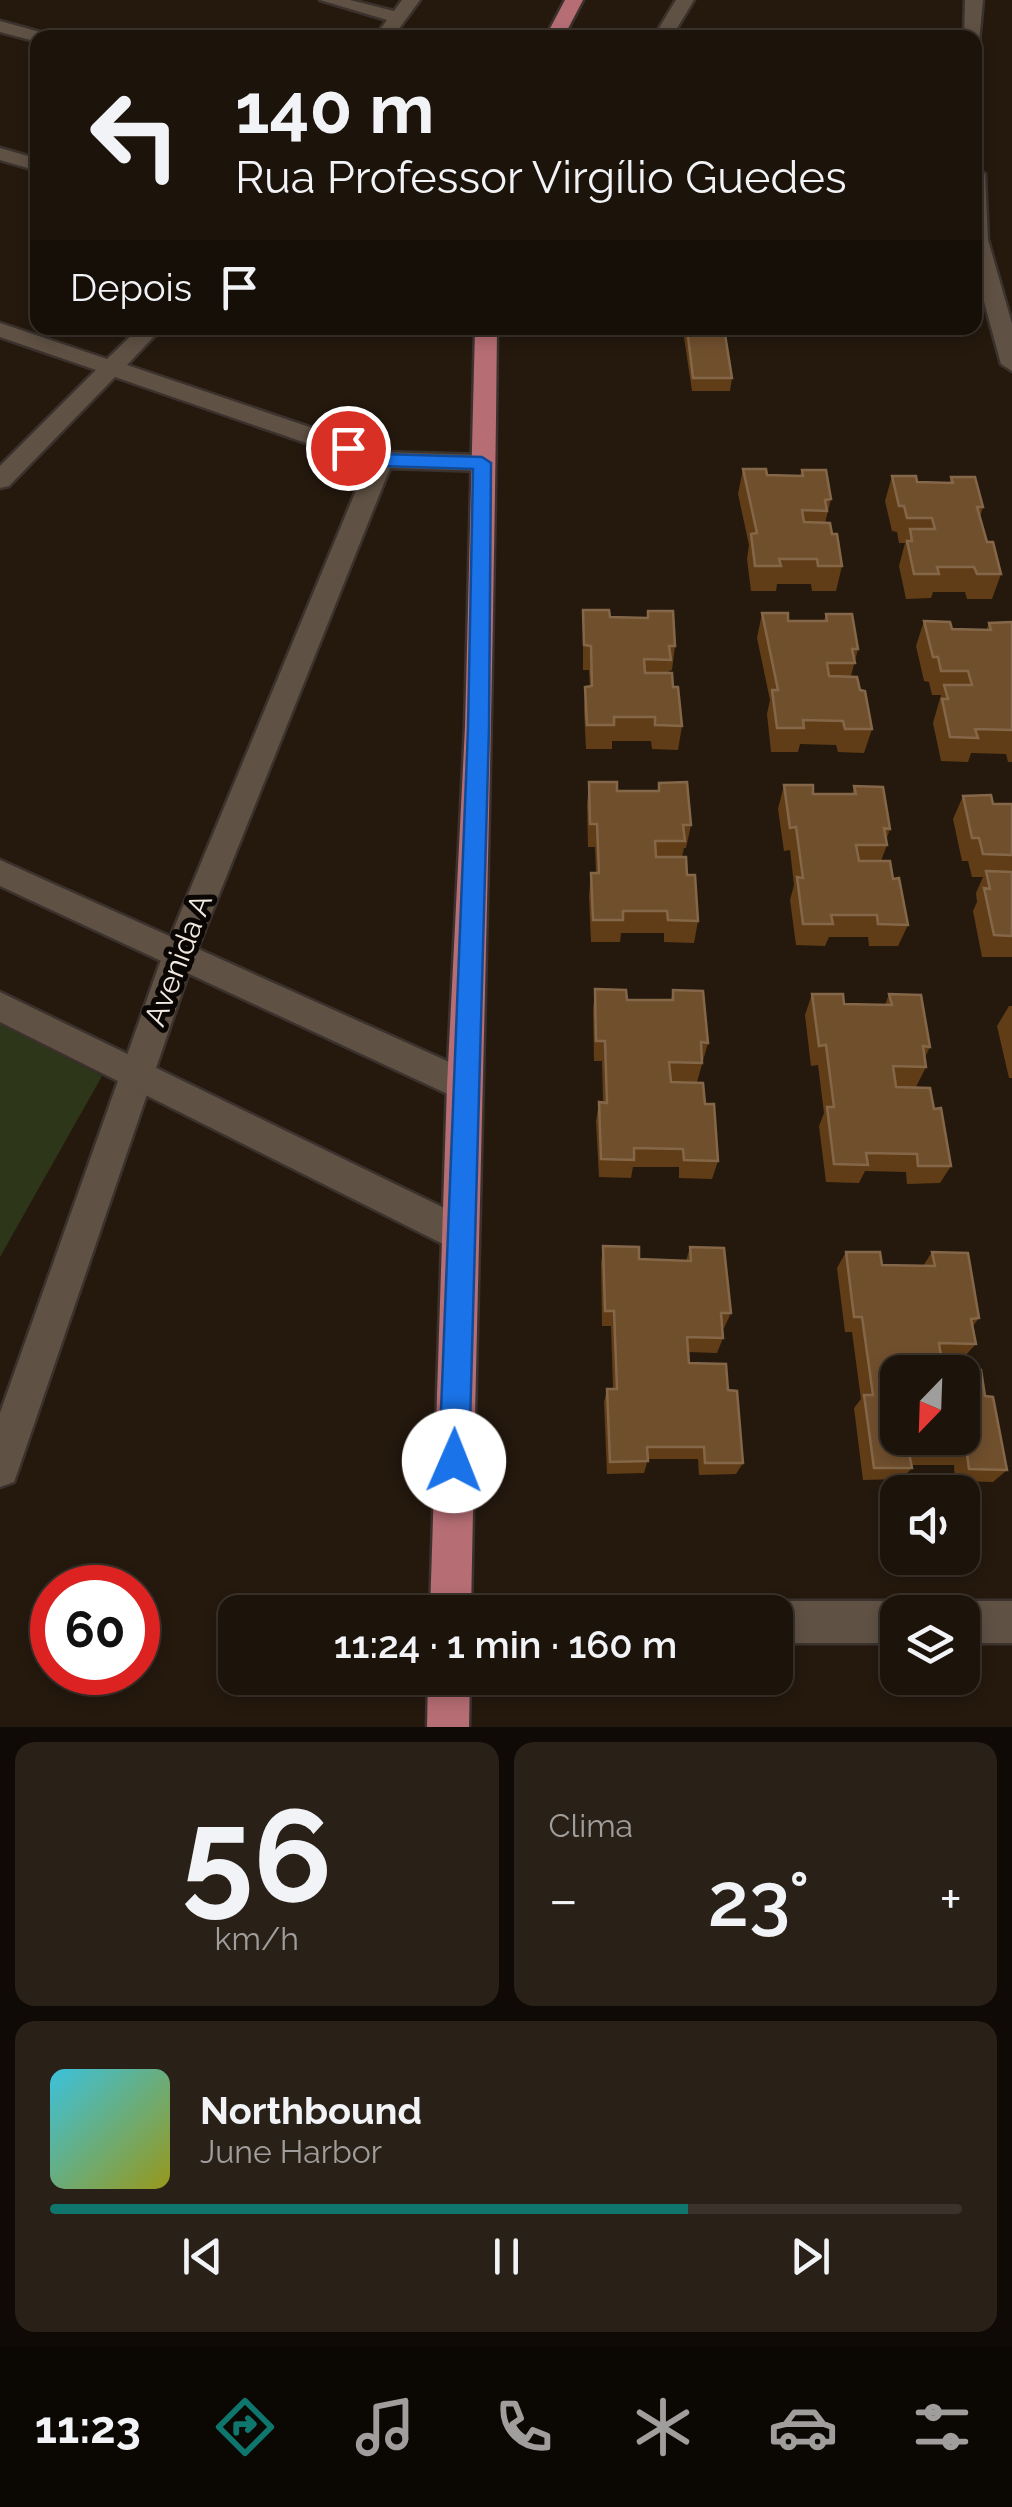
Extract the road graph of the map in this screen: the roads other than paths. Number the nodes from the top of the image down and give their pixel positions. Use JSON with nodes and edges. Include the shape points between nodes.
{"nodes":[{"id":1,"x":329,"y":0,"type":"edge"},
{"id":2,"x":411,"y":0,"type":"edge"},
{"id":3,"x":574,"y":0,"type":"edge"},
{"id":4,"x":685,"y":0,"type":"edge"},
{"id":5,"x":974,"y":0,"type":"edge"},
{"id":6,"x":398,"y":17,"type":"junction"},
{"id":7,"x":0,"y":26,"type":"edge"},
{"id":8,"x":389,"y":30,"type":"edge"},
{"id":9,"x":558,"y":30,"type":"edge"},
{"id":10,"x":667,"y":30,"type":"edge"},
{"id":11,"x":973,"y":30,"type":"edge"},
{"id":12,"x":30,"y":35,"type":"edge"},
{"id":13,"x":0,"y":154,"type":"edge"},
{"id":14,"x":30,"y":163,"type":"edge"},
{"id":15,"x":982,"y":261,"type":"edge"},
{"id":16,"x":0,"y":330,"type":"edge"},
{"id":17,"x":145,"y":335,"type":"edge"},
{"id":18,"x":486,"y":335,"type":"edge"},
{"id":19,"x":1012,"y":364,"type":"edge"},
{"id":20,"x":115,"y":367,"type":"junction"},
{"id":21,"x":381,"y":460,"type":"junction"},
{"id":22,"x":482,"y":463,"type":"junction"},
{"id":23,"x":0,"y":480,"type":"edge"},
{"id":24,"x":0,"y":872,"type":"edge"},
{"id":25,"x":178,"y":956,"type":"junction"},
{"id":26,"x":0,"y":1006,"type":"edge"},
{"id":27,"x":135,"y":1074,"type":"junction"},
{"id":28,"x":464,"y":1086,"type":"junction"},
{"id":29,"x":460,"y":1234,"type":"junction"},
{"id":30,"x":0,"y":1468,"type":"edge"},
{"id":31,"x":450,"y":1595,"type":"edge"},
{"id":32,"x":793,"y":1622,"type":"edge"},
{"id":33,"x":880,"y":1622,"type":"edge"},
{"id":34,"x":980,"y":1622,"type":"edge"},
{"id":35,"x":1012,"y":1622,"type":"edge"},
{"id":36,"x":449,"y":1695,"type":"edge"},
{"id":37,"x":448,"y":1727,"type":"edge"}],
"edges":[{"from":1,"to":6,"type":"street"},
{"from":2,"to":6,"type":"street"},
{"from":3,"to":9,"type":"main road"},
{"from":4,"to":10,"type":"street"},
{"from":5,"to":11,"type":"street"},
{"from":6,"to":8,"type":"street"},
{"from":7,"to":12,"type":"street"},
{"from":13,"to":14,"type":"street"},
{"from":15,"to":19,"type":"street"},
{"from":16,"to":20,"type":"street"},
{"from":17,"to":20,"type":"street"},
{"from":18,"to":22,"type":"main road"},
{"from":20,"to":21,"type":"street"},
{"from":20,"to":23,"type":"street"},
{"from":21,"to":22,"type":"street"},
{"from":21,"to":25,"type":"street","name":"Avenida A"},
{"from":22,"to":28,"type":"main road"},
{"from":24,"to":25,"type":"street"},
{"from":25,"to":27,"type":"street","name":"Avenida A"},
{"from":25,"to":28,"type":"street"},
{"from":26,"to":27,"type":"street"},
{"from":27,"to":29,"type":"street"},
{"from":27,"to":30,"type":"street","name":"Avenida A"},
{"from":28,"to":29,"type":"main road"},
{"from":29,"to":31,"type":"main road"},
{"from":32,"to":33,"type":"street"},
{"from":34,"to":35,"type":"street"},
{"from":36,"to":37,"type":"main road"}]}
